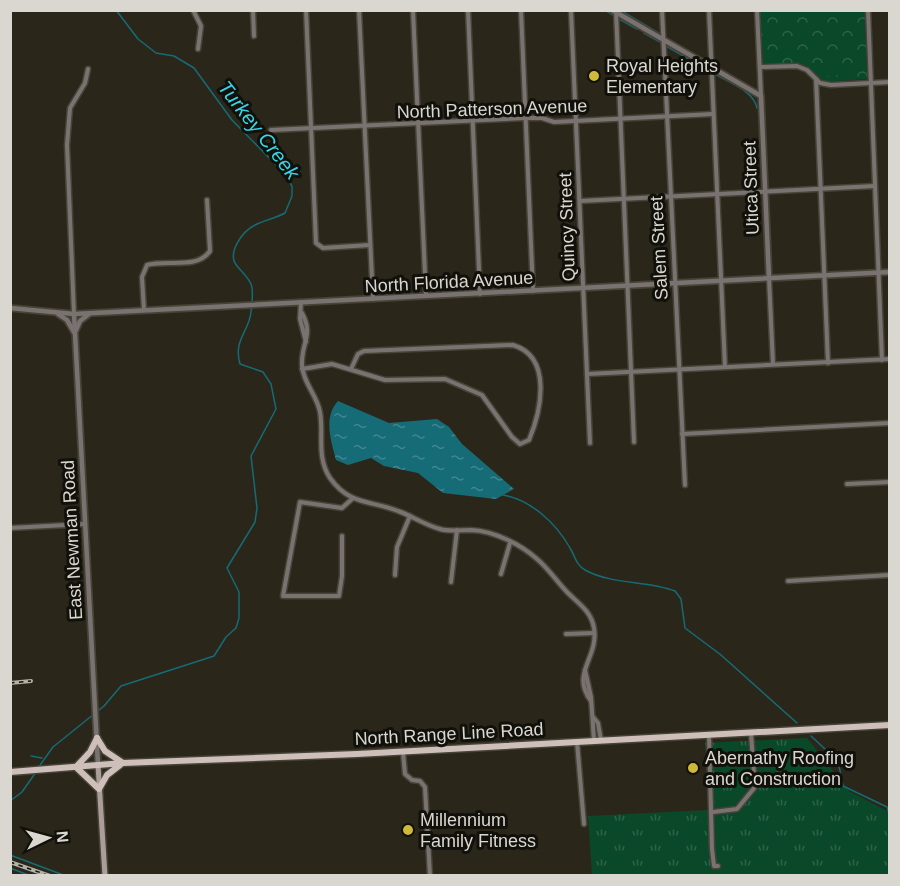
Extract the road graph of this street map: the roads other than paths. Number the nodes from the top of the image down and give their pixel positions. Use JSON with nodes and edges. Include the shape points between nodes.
{"nodes":[{"id":1,"x":193,"y":10,"type":"edge"},
{"id":2,"x":253,"y":10,"type":"edge"},
{"id":3,"x":306,"y":10,"type":"edge"},
{"id":4,"x":359,"y":10,"type":"edge"},
{"id":5,"x":413,"y":10,"type":"edge"},
{"id":6,"x":468,"y":10,"type":"edge"},
{"id":7,"x":521,"y":10,"type":"edge"},
{"id":8,"x":571,"y":10,"type":"edge"},
{"id":9,"x":662,"y":10,"type":"edge"},
{"id":10,"x":709,"y":10,"type":"edge"},
{"id":11,"x":757,"y":10,"type":"edge"},
{"id":12,"x":868,"y":10,"type":"edge"},
{"id":13,"x":615,"y":11,"type":"edge"},
{"id":14,"x":254,"y":36,"type":"dead end"},
{"id":15,"x":663,"y":40,"type":"junction"},
{"id":16,"x":198,"y":49,"type":"dead end"},
{"id":17,"x":760,"y":68,"type":"junction"},
{"id":18,"x":88,"y":69,"type":"dead end"},
{"id":19,"x":711,"y":69,"type":"junction"},
{"id":20,"x":816,"y":79,"type":"junction"},
{"id":21,"x":890,"y":82,"type":"edge"},
{"id":22,"x":870,"y":83,"type":"junction"},
{"id":23,"x":761,"y":96,"type":"junction"},
{"id":24,"x":713,"y":114,"type":"junction"},
{"id":25,"x":667,"y":116,"type":"junction"},
{"id":26,"x":525,"y":118,"type":"junction"},
{"id":27,"x":620,"y":118,"type":"junction"},
{"id":28,"x":472,"y":121,"type":"junction"},
{"id":29,"x":576,"y":121,"type":"junction"},
{"id":30,"x":418,"y":124,"type":"junction"},
{"id":31,"x":365,"y":127,"type":"junction"},
{"id":32,"x":311,"y":129,"type":"junction"},
{"id":33,"x":271,"y":130,"type":"dead end"},
{"id":34,"x":875,"y":186,"type":"junction"},
{"id":35,"x":820,"y":189,"type":"junction"},
{"id":36,"x":765,"y":192,"type":"junction"},
{"id":37,"x":717,"y":195,"type":"junction"},
{"id":38,"x":670,"y":197,"type":"junction"},
{"id":39,"x":207,"y":200,"type":"dead end"},
{"id":40,"x":623,"y":200,"type":"junction"},
{"id":41,"x":580,"y":201,"type":"junction"},
{"id":42,"x":370,"y":245,"type":"junction"},
{"id":43,"x":890,"y":272,"type":"edge"},
{"id":44,"x":878,"y":273,"type":"junction"},
{"id":45,"x":824,"y":276,"type":"junction"},
{"id":46,"x":769,"y":278,"type":"junction"},
{"id":47,"x":721,"y":281,"type":"junction"},
{"id":48,"x":674,"y":283,"type":"junction"},
{"id":49,"x":627,"y":286,"type":"junction"},
{"id":50,"x":583,"y":288,"type":"junction"},
{"id":51,"x":533,"y":291,"type":"junction"},
{"id":52,"x":480,"y":294,"type":"junction"},
{"id":53,"x":426,"y":296,"type":"junction"},
{"id":54,"x":373,"y":299,"type":"junction"},
{"id":55,"x":301,"y":302,"type":"junction"},
{"id":56,"x":10,"y":308,"type":"edge"},
{"id":57,"x":144,"y":310,"type":"junction"},
{"id":58,"x":56,"y":313,"type":"junction"},
{"id":59,"x":91,"y":313,"type":"junction"},
{"id":60,"x":74,"y":314,"type":"junction"},
{"id":61,"x":75,"y":338,"type":"junction"},
{"id":62,"x":890,"y":359,"type":"edge"},
{"id":63,"x":882,"y":360,"type":"junction"},
{"id":64,"x":828,"y":363,"type":"junction"},
{"id":65,"x":773,"y":364,"type":"junction"},
{"id":66,"x":725,"y":367,"type":"junction"},
{"id":67,"x":302,"y":369,"type":"junction"},
{"id":68,"x":351,"y":369,"type":"junction"},
{"id":69,"x":678,"y":369,"type":"junction"},
{"id":70,"x":630,"y":372,"type":"junction"},
{"id":71,"x":587,"y":374,"type":"junction"},
{"id":72,"x":890,"y":423,"type":"edge"},
{"id":73,"x":682,"y":434,"type":"junction"},
{"id":74,"x":634,"y":442,"type":"dead end"},
{"id":75,"x":590,"y":443,"type":"dead end"},
{"id":76,"x":890,"y":482,"type":"edge"},
{"id":77,"x":847,"y":484,"type":"dead end"},
{"id":78,"x":685,"y":485,"type":"dead end"},
{"id":79,"x":352,"y":499,"type":"junction"},
{"id":80,"x":410,"y":516,"type":"junction"},
{"id":81,"x":85,"y":524,"type":"junction"},
{"id":82,"x":10,"y":528,"type":"edge"},
{"id":83,"x":457,"y":530,"type":"junction"},
{"id":84,"x":342,"y":536,"type":"dead end"},
{"id":85,"x":510,"y":543,"type":"junction"},
{"id":86,"x":501,"y":574,"type":"dead end"},
{"id":87,"x":395,"y":575,"type":"dead end"},
{"id":88,"x":890,"y":576,"type":"edge"},
{"id":89,"x":788,"y":580,"type":"dead end"},
{"id":90,"x":451,"y":582,"type":"dead end"},
{"id":91,"x":594,"y":633,"type":"junction"},
{"id":92,"x":566,"y":634,"type":"dead end"},
{"id":93,"x":890,"y":725,"type":"edge"},
{"id":94,"x":751,"y":733,"type":"junction"},
{"id":95,"x":96,"y":734,"type":"junction"},
{"id":96,"x":709,"y":735,"type":"junction"},
{"id":97,"x":577,"y":742,"type":"junction"},
{"id":98,"x":598,"y":742,"type":"junction"},
{"id":99,"x":403,"y":752,"type":"junction"},
{"id":100,"x":123,"y":763,"type":"junction"},
{"id":101,"x":98,"y":765,"type":"junction"},
{"id":102,"x":76,"y":767,"type":"junction"},
{"id":103,"x":10,"y":772,"type":"edge"},
{"id":104,"x":99,"y":789,"type":"junction"},
{"id":105,"x":713,"y":812,"type":"junction"},
{"id":106,"x":584,"y":824,"type":"dead end"},
{"id":107,"x":718,"y":866,"type":"dead end"},
{"id":108,"x":105,"y":876,"type":"edge"},
{"id":109,"x":430,"y":876,"type":"edge"}],
"edges":[{"from":1,"to":16,"type":"street","via":[[201,26]]},
{"from":2,"to":14,"type":"street"},
{"from":3,"to":32,"type":"street"},
{"from":4,"to":31,"type":"street"},
{"from":5,"to":30,"type":"street"},
{"from":6,"to":28,"type":"street"},
{"from":7,"to":26,"type":"street"},
{"from":8,"to":29,"type":"street","name":"Quincy Street"},
{"from":9,"to":15,"type":"street","name":"Salem Street"},
{"from":10,"to":19,"type":"street"},
{"from":11,"to":17,"type":"street","name":"Utica Street"},
{"from":12,"to":22,"type":"street"},
{"from":13,"to":15,"type":"street"},
{"from":13,"to":27,"type":"street"},
{"from":15,"to":19,"type":"street"},
{"from":15,"to":25,"type":"street","name":"Salem Street"},
{"from":17,"to":20,"type":"street","via":[[797,66]]},
{"from":17,"to":23,"type":"street","name":"Utica Street"},
{"from":18,"to":60,"type":"street","via":[[85,83],[70,108],[67,145]]},
{"from":19,"to":23,"type":"street"},
{"from":19,"to":24,"type":"street"},
{"from":20,"to":22,"type":"street","via":[[831,85]]},
{"from":20,"to":35,"type":"street"},
{"from":21,"to":22,"type":"street"},
{"from":22,"to":34,"type":"street"},
{"from":23,"to":36,"type":"street","name":"Utica Street"},
{"from":24,"to":25,"type":"street","name":"North Patterson Avenue"},
{"from":24,"to":37,"type":"street"},
{"from":25,"to":27,"type":"street","name":"North Patterson Avenue"},
{"from":25,"to":38,"type":"street","name":"Salem Street"},
{"from":26,"to":28,"type":"street","name":"North Patterson Avenue"},
{"from":26,"to":29,"type":"street","name":"North Patterson Avenue"},
{"from":26,"to":51,"type":"street"},
{"from":27,"to":29,"type":"street","name":"North Patterson Avenue"},
{"from":27,"to":40,"type":"street"},
{"from":28,"to":30,"type":"street","name":"North Patterson Avenue"},
{"from":28,"to":52,"type":"street"},
{"from":29,"to":41,"type":"street","name":"Quincy Street"},
{"from":30,"to":31,"type":"street","name":"North Patterson Avenue"},
{"from":30,"to":53,"type":"street"},
{"from":31,"to":32,"type":"street","name":"North Patterson Avenue"},
{"from":31,"to":42,"type":"street"},
{"from":32,"to":33,"type":"street","name":"North Patterson Avenue"},
{"from":32,"to":42,"type":"street","via":[[316,243],[323,248]]},
{"from":34,"to":35,"type":"street"},
{"from":34,"to":44,"type":"street"},
{"from":35,"to":36,"type":"street"},
{"from":35,"to":45,"type":"street"},
{"from":36,"to":37,"type":"street"},
{"from":36,"to":46,"type":"street","name":"Utica Street"},
{"from":37,"to":38,"type":"street"},
{"from":37,"to":47,"type":"street"},
{"from":38,"to":40,"type":"street"},
{"from":38,"to":48,"type":"street","name":"Salem Street"},
{"from":39,"to":57,"type":"street","via":[[210,251],[194,262],[151,263],[144,268]]},
{"from":40,"to":41,"type":"street"},
{"from":40,"to":49,"type":"street"},
{"from":41,"to":50,"type":"street","name":"Quincy Street"},
{"from":42,"to":54,"type":"street"},
{"from":43,"to":44,"type":"street","name":"North Florida Avenue"},
{"from":44,"to":45,"type":"street","name":"North Florida Avenue"},
{"from":44,"to":63,"type":"street"},
{"from":45,"to":46,"type":"street","name":"North Florida Avenue"},
{"from":45,"to":64,"type":"street"},
{"from":46,"to":47,"type":"street","name":"North Florida Avenue"},
{"from":46,"to":65,"type":"street","name":"Utica Street"},
{"from":47,"to":48,"type":"street","name":"North Florida Avenue"},
{"from":47,"to":66,"type":"street"},
{"from":48,"to":49,"type":"street","name":"North Florida Avenue"},
{"from":48,"to":69,"type":"street","name":"Salem Street"},
{"from":49,"to":50,"type":"street","name":"North Florida Avenue"},
{"from":49,"to":70,"type":"street"},
{"from":50,"to":51,"type":"street","name":"North Florida Avenue"},
{"from":50,"to":71,"type":"street","name":"Quincy Street"},
{"from":51,"to":52,"type":"street","name":"North Florida Avenue"},
{"from":52,"to":53,"type":"street","name":"North Florida Avenue"},
{"from":53,"to":54,"type":"street","name":"North Florida Avenue"},
{"from":54,"to":55,"type":"street","name":"North Florida Avenue"},
{"from":55,"to":57,"type":"street","name":"North Florida Avenue"},
{"from":55,"to":67,"type":"street","via":[[308,327]]},
{"from":56,"to":58,"type":"street","name":"North Florida Avenue"},
{"from":57,"to":59,"type":"street","name":"North Florida Avenue"},
{"from":58,"to":60,"type":"street","name":"North Florida Avenue"},
{"from":58,"to":61,"type":"street","via":[[70,324]]},
{"from":59,"to":60,"type":"street","name":"North Florida Avenue"},
{"from":59,"to":61,"type":"street","via":[[80,321]]},
{"from":60,"to":61,"type":"street","name":"East Newman Road"},
{"from":61,"to":81,"type":"street","name":"East Newman Road"},
{"from":62,"to":63,"type":"street"},
{"from":63,"to":64,"type":"street"},
{"from":64,"to":65,"type":"street"},
{"from":65,"to":66,"type":"street"},
{"from":66,"to":69,"type":"street"},
{"from":67,"to":68,"type":"street","via":[[332,364]]},
{"from":67,"to":79,"type":"street","via":[[320,410],[323,462],[330,478]]},
{"from":68,"to":68,"type":"street","via":[[385,380],[433,377],[454,382],[482,395],[512,438],[524,443],[529,440],[537,416],[540,381],[534,360],[520,347],[364,351],[358,354]]},
{"from":69,"to":70,"type":"street"},
{"from":69,"to":73,"type":"street","name":"Salem Street"},
{"from":70,"to":71,"type":"street"},
{"from":70,"to":74,"type":"street"},
{"from":71,"to":75,"type":"street","name":"Quincy Street"},
{"from":72,"to":73,"type":"street"},
{"from":73,"to":78,"type":"street","name":"Salem Street"},
{"from":76,"to":77,"type":"street"},
{"from":79,"to":80,"type":"street"},
{"from":79,"to":84,"type":"street","via":[[342,508],[300,502],[283,596],[339,596]]},
{"from":80,"to":83,"type":"street","via":[[442,530]]},
{"from":80,"to":87,"type":"street","via":[[395,554]]},
{"from":81,"to":82,"type":"street"},
{"from":81,"to":95,"type":"street","name":"East Newman Road"},
{"from":83,"to":85,"type":"street","via":[[489,532]]},
{"from":83,"to":90,"type":"street"},
{"from":85,"to":86,"type":"street"},
{"from":85,"to":91,"type":"street","via":[[537,559],[584,605]]},
{"from":88,"to":89,"type":"street"},
{"from":91,"to":92,"type":"street"},
{"from":91,"to":98,"type":"street","via":[[582,683],[591,701]]},
{"from":93,"to":94,"type":"main road","name":"North Range Line Road"},
{"from":94,"to":96,"type":"main road","name":"North Range Line Road"},
{"from":94,"to":105,"type":"street","via":[[756,787],[737,809]]},
{"from":95,"to":100,"type":"main road","via":[[105,751]]},
{"from":95,"to":101,"type":"street","name":"East Newman Road"},
{"from":95,"to":102,"type":"main road","via":[[90,752]]},
{"from":96,"to":98,"type":"main road","name":"North Range Line Road"},
{"from":96,"to":105,"type":"street"},
{"from":97,"to":98,"type":"main road","name":"North Range Line Road"},
{"from":97,"to":99,"type":"main road","name":"North Range Line Road"},
{"from":97,"to":106,"type":"street"},
{"from":99,"to":100,"type":"main road","name":"North Range Line Road"},
{"from":99,"to":109,"type":"street","via":[[405,774],[424,787]]},
{"from":100,"to":101,"type":"main road","name":"North Range Line Road"},
{"from":100,"to":104,"type":"main road","via":[[111,771]]},
{"from":101,"to":102,"type":"main road","name":"North Range Line Road"},
{"from":101,"to":104,"type":"main road"},
{"from":102,"to":103,"type":"main road","name":"North Range Line Road"},
{"from":102,"to":104,"type":"main road"},
{"from":104,"to":108,"type":"main road"},
{"from":105,"to":107,"type":"street","via":[[712,849],[714,866]]}]}
